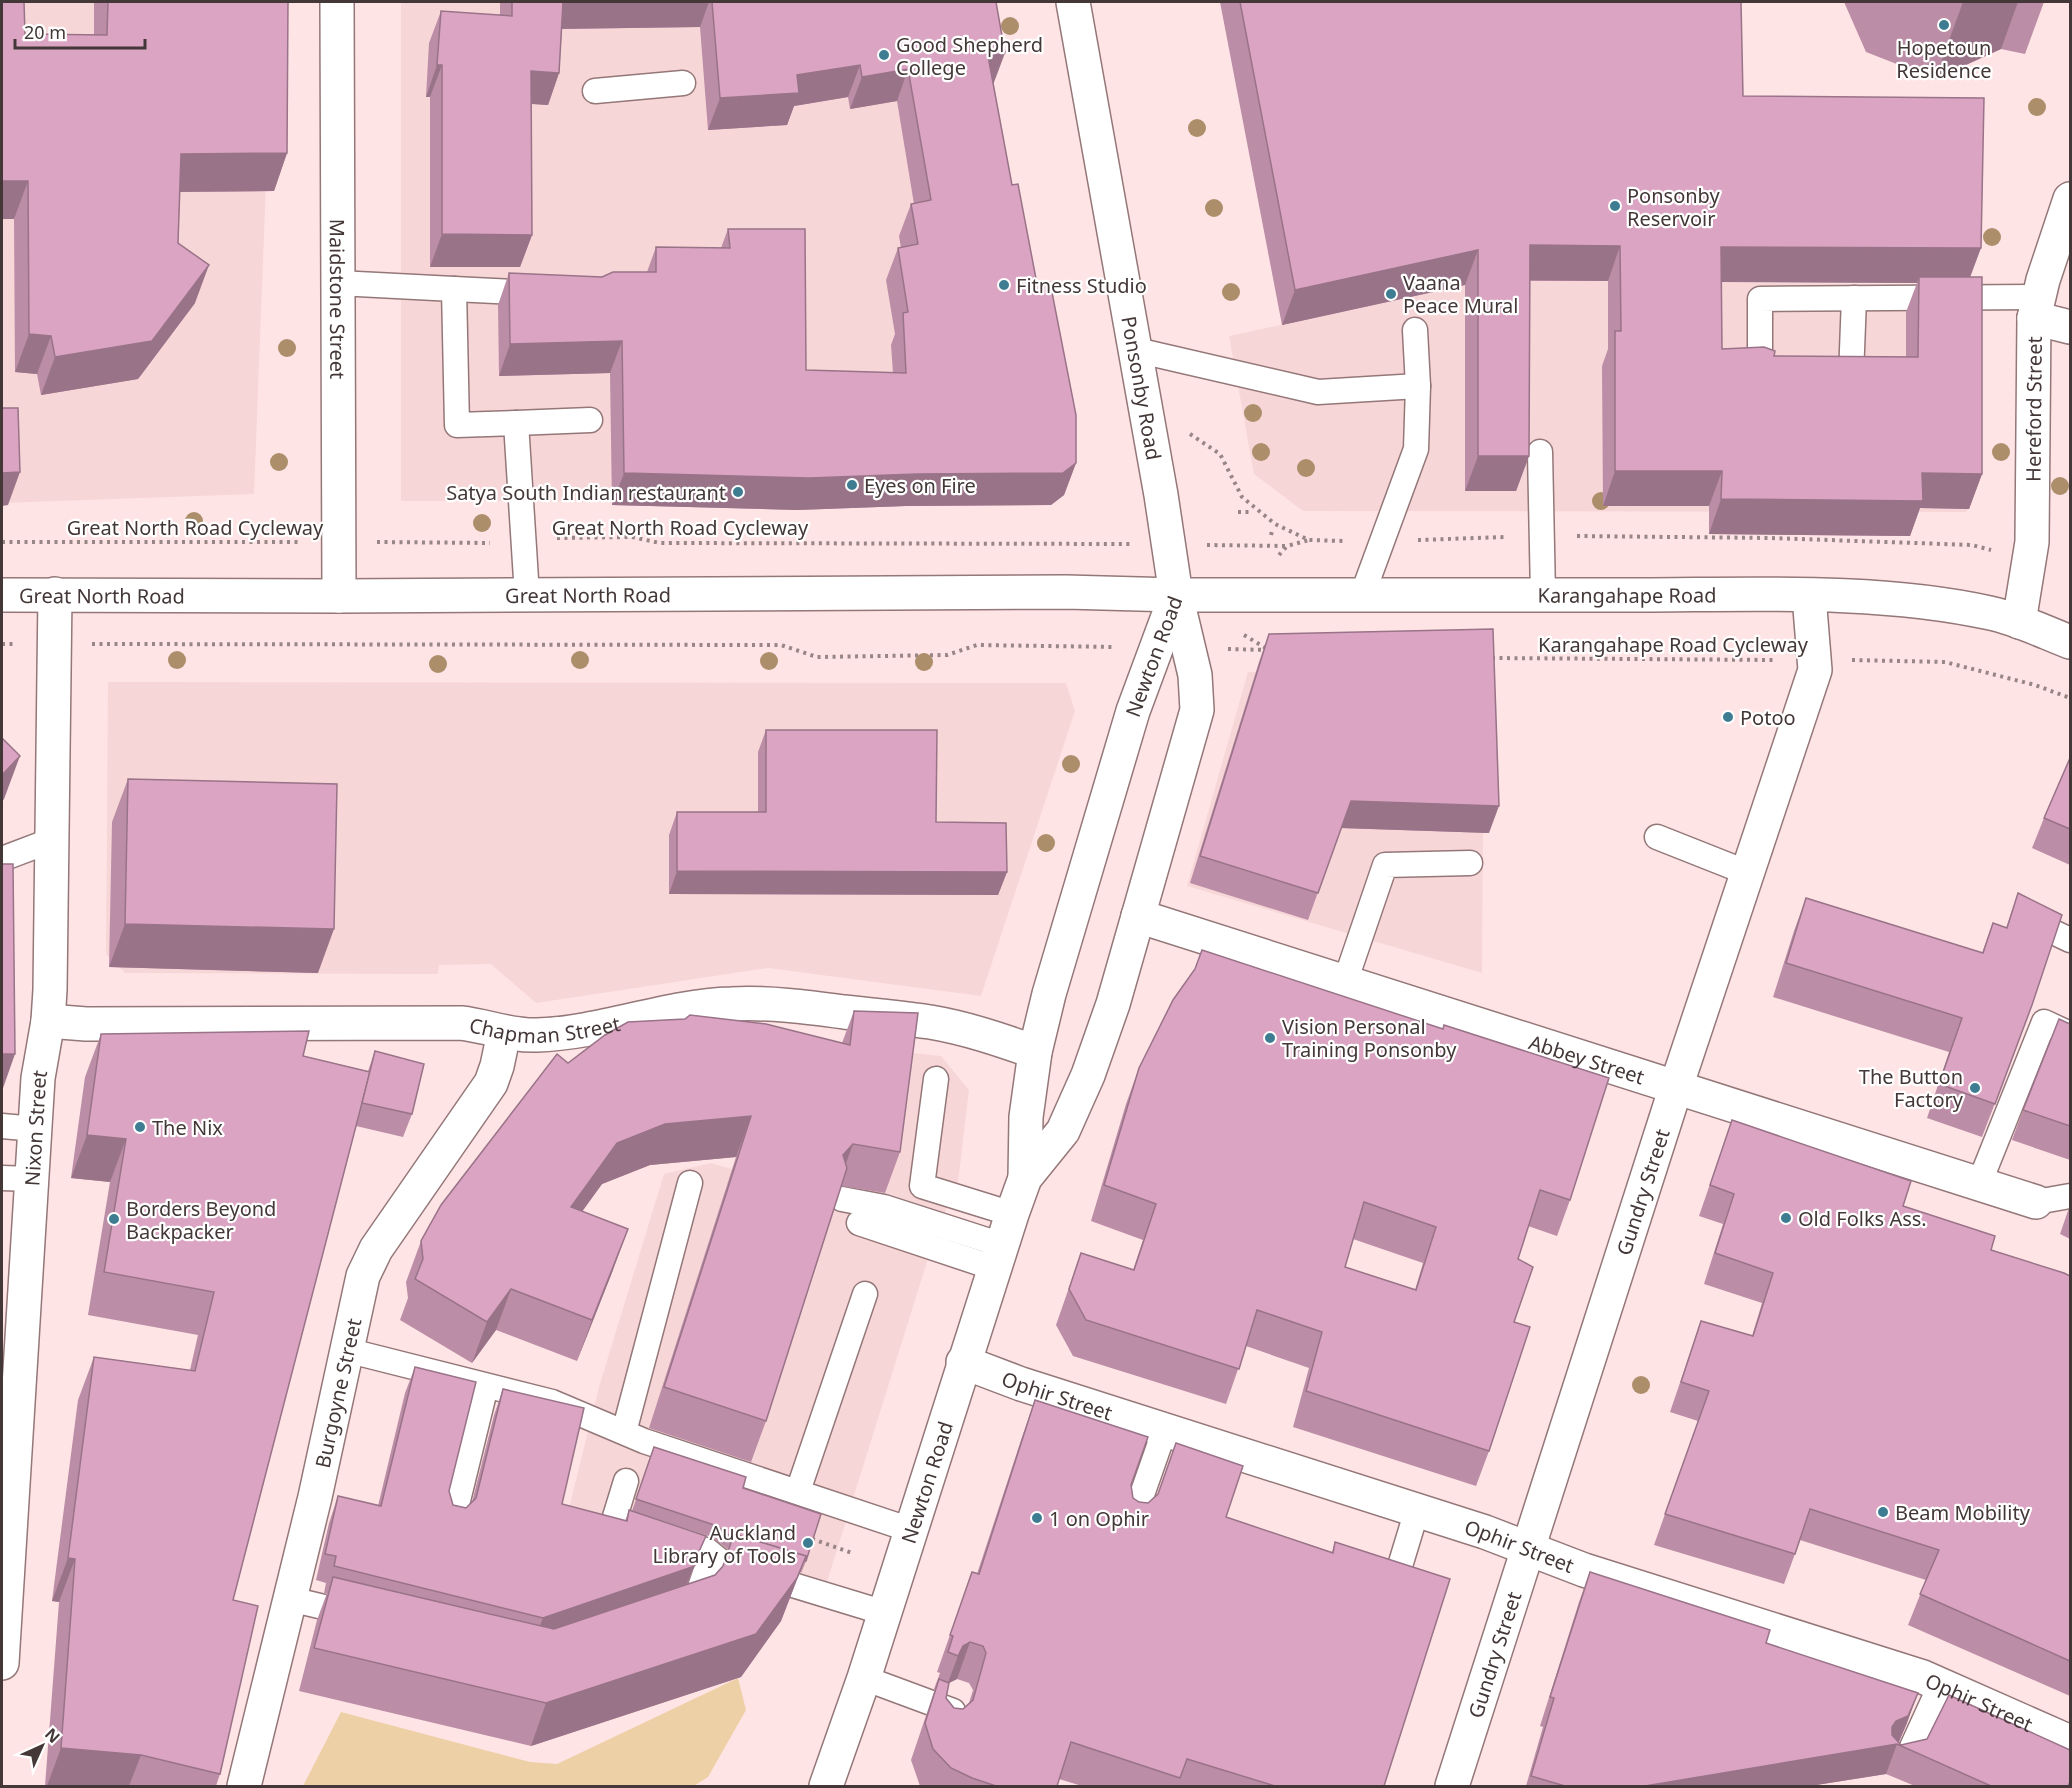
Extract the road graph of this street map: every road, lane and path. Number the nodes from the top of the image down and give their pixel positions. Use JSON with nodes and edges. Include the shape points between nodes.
{"nodes":[{"id":1,"x":337,"y":2,"type":"edge"},
{"id":2,"x":1073,"y":2,"type":"edge"},
{"id":3,"x":683,"y":83,"type":"dead end"},
{"id":4,"x":595,"y":91,"type":"dead end"},
{"id":5,"x":2070,"y":199,"type":"edge"},
{"id":6,"x":338,"y":283,"type":"junction"},
{"id":7,"x":454,"y":289,"type":"junction"},
{"id":8,"x":557,"y":293,"type":"edge"},
{"id":9,"x":1854,"y":298,"type":"junction"},
{"id":10,"x":2036,"y":308,"type":"junction"},
{"id":11,"x":2070,"y":327,"type":"edge"},
{"id":12,"x":1415,"y":330,"type":"dead end"},
{"id":13,"x":1136,"y":350,"type":"junction"},
{"id":14,"x":1760,"y":372,"type":"edge"},
{"id":15,"x":1851,"y":376,"type":"edge"},
{"id":16,"x":1418,"y":386,"type":"junction"},
{"id":17,"x":591,"y":420,"type":"dead end"},
{"id":18,"x":516,"y":423,"type":"junction"},
{"id":19,"x":1540,"y":452,"type":"dead end"},
{"id":20,"x":1238,"y":512,"type":"dead end"},
{"id":21,"x":1251,"y":512,"type":"dead end"},
{"id":22,"x":1273,"y":528,"type":"dead end"},
{"id":23,"x":1271,"y":535,"type":"dead end"},
{"id":24,"x":2,"y":542,"type":"edge"},
{"id":25,"x":339,"y":542,"type":"junction"},
{"id":26,"x":524,"y":543,"type":"junction"},
{"id":27,"x":1169,"y":545,"type":"junction"},
{"id":28,"x":1287,"y":546,"type":"dead end"},
{"id":29,"x":1363,"y":593,"type":"junction"},
{"id":30,"x":55,"y":594,"type":"junction"},
{"id":31,"x":2,"y":595,"type":"edge"},
{"id":32,"x":527,"y":595,"type":"junction"},
{"id":33,"x":1176,"y":595,"type":"junction"},
{"id":34,"x":1543,"y":595,"type":"junction"},
{"id":35,"x":339,"y":596,"type":"junction"},
{"id":36,"x":1809,"y":596,"type":"junction"},
{"id":37,"x":2019,"y":622,"type":"junction"},
{"id":38,"x":2070,"y":642,"type":"edge"},
{"id":39,"x":2,"y":644,"type":"edge"},
{"id":40,"x":54,"y":644,"type":"junction"},
{"id":41,"x":1156,"y":648,"type":"junction"},
{"id":42,"x":1269,"y":650,"type":"edge"},
{"id":43,"x":1281,"y":651,"type":"edge"},
{"id":44,"x":1481,"y":658,"type":"edge"},
{"id":45,"x":1813,"y":660,"type":"junction"},
{"id":46,"x":2070,"y":698,"type":"edge"},
{"id":47,"x":1656,"y":837,"type":"dead end"},
{"id":48,"x":52,"y":840,"type":"junction"},
{"id":49,"x":2,"y":859,"type":"edge"},
{"id":50,"x":1470,"y":863,"type":"dead end"},
{"id":51,"x":1748,"y":873,"type":"junction"},
{"id":52,"x":1138,"y":916,"type":"junction"},
{"id":53,"x":1345,"y":982,"type":"junction"},
{"id":54,"x":48,"y":1021,"type":"junction"},
{"id":55,"x":504,"y":1033,"type":"junction"},
{"id":56,"x":2070,"y":1034,"type":"edge"},
{"id":57,"x":1035,"y":1052,"type":"junction"},
{"id":58,"x":936,"y":1079,"type":"dead end"},
{"id":59,"x":1676,"y":1087,"type":"junction"},
{"id":60,"x":2,"y":1126,"type":"edge"},
{"id":61,"x":35,"y":1129,"type":"junction"},
{"id":62,"x":1025,"y":1178,"type":"junction"},
{"id":63,"x":17,"y":1179,"type":"edge"},
{"id":64,"x":690,"y":1183,"type":"dead end"},
{"id":65,"x":1978,"y":1184,"type":"junction"},
{"id":66,"x":2070,"y":1196,"type":"edge"},
{"id":67,"x":842,"y":1199,"type":"edge"},
{"id":68,"x":2036,"y":1202,"type":"joint"},
{"id":69,"x":1012,"y":1214,"type":"junction"},
{"id":70,"x":859,"y":1223,"type":"dead end"},
{"id":71,"x":998,"y":1257,"type":"junction"},
{"id":72,"x":865,"y":1294,"type":"dead end"},
{"id":73,"x":12,"y":1341,"type":"edge"},
{"id":74,"x":346,"y":1350,"type":"junction"},
{"id":75,"x":963,"y":1362,"type":"junction"},
{"id":76,"x":486,"y":1386,"type":"junction"},
{"id":77,"x":1165,"y":1429,"type":"junction"},
{"id":78,"x":624,"y":1432,"type":"junction"},
{"id":79,"x":626,"y":1481,"type":"dead end"},
{"id":80,"x":798,"y":1491,"type":"junction"},
{"id":81,"x":1417,"y":1510,"type":"junction"},
{"id":82,"x":453,"y":1521,"type":"edge"},
{"id":83,"x":1131,"y":1526,"type":"edge"},
{"id":84,"x":911,"y":1530,"type":"junction"},
{"id":85,"x":812,"y":1539,"type":"edge"},
{"id":86,"x":1526,"y":1549,"type":"junction"},
{"id":87,"x":852,"y":1553,"type":"dead end"},
{"id":88,"x":705,"y":1573,"type":"dead end"},
{"id":89,"x":1393,"y":1589,"type":"edge"},
{"id":90,"x":290,"y":1599,"type":"junction"},
{"id":91,"x":885,"y":1614,"type":"junction"},
{"id":92,"x":662,"y":1616,"type":"edge"},
{"id":93,"x":376,"y":1620,"type":"edge"},
{"id":94,"x":2,"y":1663,"type":"edge"},
{"id":95,"x":864,"y":1678,"type":"junction"},
{"id":96,"x":1940,"y":1686,"type":"junction"},
{"id":97,"x":952,"y":1712,"type":"edge"},
{"id":98,"x":2070,"y":1743,"type":"edge"},
{"id":99,"x":1895,"y":1761,"type":"edge"},
{"id":100,"x":244,"y":1786,"type":"edge"},
{"id":101,"x":826,"y":1786,"type":"edge"},
{"id":102,"x":1452,"y":1786,"type":"edge"}],
"edges":[{"from":1,"to":6,"type":"street","name":"Maidstone Street"},
{"from":2,"to":13,"type":"street","name":"Ponsonby Road"},
{"from":3,"to":4,"type":"lane"},
{"from":5,"to":10,"type":"street","name":"Hereford Street"},
{"from":6,"to":7,"type":"lane"},
{"from":6,"to":25,"type":"street","name":"Maidstone Street"},
{"from":7,"to":8,"type":"lane"},
{"from":7,"to":18,"type":"lane","via":[[457,425]]},
{"from":9,"to":10,"type":"lane"},
{"from":9,"to":14,"type":"lane","via":[[1760,299]]},
{"from":9,"to":15,"type":"lane"},
{"from":10,"to":11,"type":"street"},
{"from":10,"to":37,"type":"street","name":"Hereford Street","via":[[2032,542]]},
{"from":12,"to":16,"type":"lane"},
{"from":13,"to":16,"type":"lane","via":[[1318,392]]},
{"from":13,"to":27,"type":"street","name":"Ponsonby Road"},
{"from":16,"to":29,"type":"lane","via":[[1416,449]]},
{"from":17,"to":18,"type":"lane"},
{"from":18,"to":26,"type":"lane"},
{"from":19,"to":34,"type":"lane"},
{"from":20,"to":21,"type":"path"},
{"from":22,"to":23,"type":"path"},
{"from":24,"to":25,"type":"path","name":"Great North Road Cycleway"},
{"from":25,"to":26,"type":"path","name":"Great North Road Cycleway"},
{"from":25,"to":35,"type":"street","name":"Maidstone Street"},
{"from":26,"to":27,"type":"path","name":"Great North Road Cycleway","via":[[573,537],[632,537],[660,543]]},
{"from":26,"to":32,"type":"lane"},
{"from":27,"to":28,"type":"path","name":"Great North Road Cycleway"},
{"from":27,"to":33,"type":"street","name":"Ponsonby Road"},
{"from":29,"to":33,"type":"street","name":"Karangahape Road"},
{"from":29,"to":34,"type":"street","name":"Karangahape Road"},
{"from":30,"to":31,"type":"street","name":"Great North Road"},
{"from":30,"to":35,"type":"street","name":"Great North Road"},
{"from":30,"to":40,"type":"street","name":"Nixon Street"},
{"from":32,"to":33,"type":"street","name":"Great North Road","via":[[1066,592]]},
{"from":32,"to":35,"type":"street","name":"Great North Road"},
{"from":33,"to":41,"type":"street","name":"Newton Road"},
{"from":33,"to":52,"type":"street","name":"Newton Road","via":[[1195,675],[1197,710]]},
{"from":34,"to":36,"type":"street","name":"Karangahape Road"},
{"from":36,"to":37,"type":"street","name":"Karangahape Road","via":[[1913,602],[1991,613]]},
{"from":36,"to":45,"type":"street","name":"Gundry Street"},
{"from":37,"to":38,"type":"street","name":"Karangahape Road"},
{"from":39,"to":40,"type":"path"},
{"from":40,"to":41,"type":"path","via":[[781,645],[817,657],[947,655],[977,645]]},
{"from":40,"to":48,"type":"street","name":"Nixon Street"},
{"from":41,"to":57,"type":"street","name":"Newton Road","via":[[1133,711]]},
{"from":42,"to":43,"type":"path"},
{"from":44,"to":45,"type":"path","name":"Karangahape Road Cycleway"},
{"from":45,"to":46,"type":"path","name":"Karangahape Road Cycleway","via":[[1945,662],[2026,682]]},
{"from":45,"to":51,"type":"street","name":"Gundry Street","via":[[1815,670]]},
{"from":47,"to":51,"type":"lane"},
{"from":48,"to":49,"type":"lane"},
{"from":48,"to":54,"type":"street","name":"Nixon Street"},
{"from":50,"to":53,"type":"lane","via":[[1385,865]]},
{"from":51,"to":59,"type":"street","name":"Gundry Street"},
{"from":52,"to":53,"type":"street","name":"Abbey Street"},
{"from":52,"to":62,"type":"street","name":"Newton Road","via":[[1088,1075],[1063,1131]]},
{"from":53,"to":59,"type":"street","name":"Abbey Street"},
{"from":54,"to":55,"type":"street","name":"Chapman Street","via":[[461,1023]]},
{"from":54,"to":61,"type":"street","name":"Nixon Street","via":[[38,1078]]},
{"from":55,"to":57,"type":"street","name":"Chapman Street","via":[[541,1035],[667,1011],[731,1004],[813,1008],[932,1023]]},
{"from":55,"to":74,"type":"street","name":"Burgoyne Street","via":[[491,1083],[376,1249],[363,1276]]},
{"from":56,"to":65,"type":"lane","via":[[2044,1022]]},
{"from":57,"to":62,"type":"street","name":"Newton Road","via":[[1026,1117]]},
{"from":58,"to":69,"type":"lane","via":[[922,1185]]},
{"from":59,"to":65,"type":"street","name":"Abbey Street"},
{"from":59,"to":86,"type":"street","name":"Gundry Street"},
{"from":60,"to":61,"type":"lane"},
{"from":61,"to":63,"type":"street","name":"Nixon Street"},
{"from":62,"to":69,"type":"street","name":"Newton Road"},
{"from":63,"to":73,"type":"street","name":"Nixon Street"},
{"from":64,"to":78,"type":"lane"},
{"from":65,"to":68,"type":"street","name":"Abbey Street"},
{"from":66,"to":68,"type":"lane"},
{"from":67,"to":71,"type":"lane","via":[[884,1207]]},
{"from":69,"to":71,"type":"street","name":"Newton Road"},
{"from":70,"to":71,"type":"lane"},
{"from":71,"to":75,"type":"street","name":"Newton Road"},
{"from":72,"to":80,"type":"lane"},
{"from":73,"to":94,"type":"street","name":"Nixon Street"},
{"from":74,"to":76,"type":"lane"},
{"from":74,"to":90,"type":"street","name":"Burgoyne Street"},
{"from":75,"to":77,"type":"street","name":"Ophir Street"},
{"from":75,"to":84,"type":"street","name":"Newton Road"},
{"from":76,"to":78,"type":"lane","via":[[552,1402]]},
{"from":76,"to":82,"type":"lane"},
{"from":77,"to":81,"type":"street","name":"Ophir Street"},
{"from":77,"to":83,"type":"lane"},
{"from":78,"to":80,"type":"lane"},
{"from":79,"to":91,"type":"lane","via":[[614,1520],[708,1551],[724,1564]]},
{"from":80,"to":84,"type":"lane"},
{"from":81,"to":86,"type":"street","name":"Ophir Street"},
{"from":81,"to":89,"type":"lane"},
{"from":84,"to":91,"type":"street","name":"Newton Road"},
{"from":85,"to":87,"type":"path"},
{"from":86,"to":96,"type":"street","name":"Ophir Street","via":[[1923,1677]]},
{"from":86,"to":102,"type":"street","name":"Gundry Street"},
{"from":88,"to":92,"type":"lane","via":[[694,1605]]},
{"from":90,"to":93,"type":"lane"},
{"from":90,"to":100,"type":"street","name":"Burgoyne Street"},
{"from":91,"to":95,"type":"street","name":"Newton Road"},
{"from":95,"to":97,"type":"lane"},
{"from":95,"to":101,"type":"street","name":"Newton Road"},
{"from":96,"to":98,"type":"street","name":"Ophir Street"},
{"from":96,"to":99,"type":"lane","via":[[1914,1747],[1906,1758]]}]}
